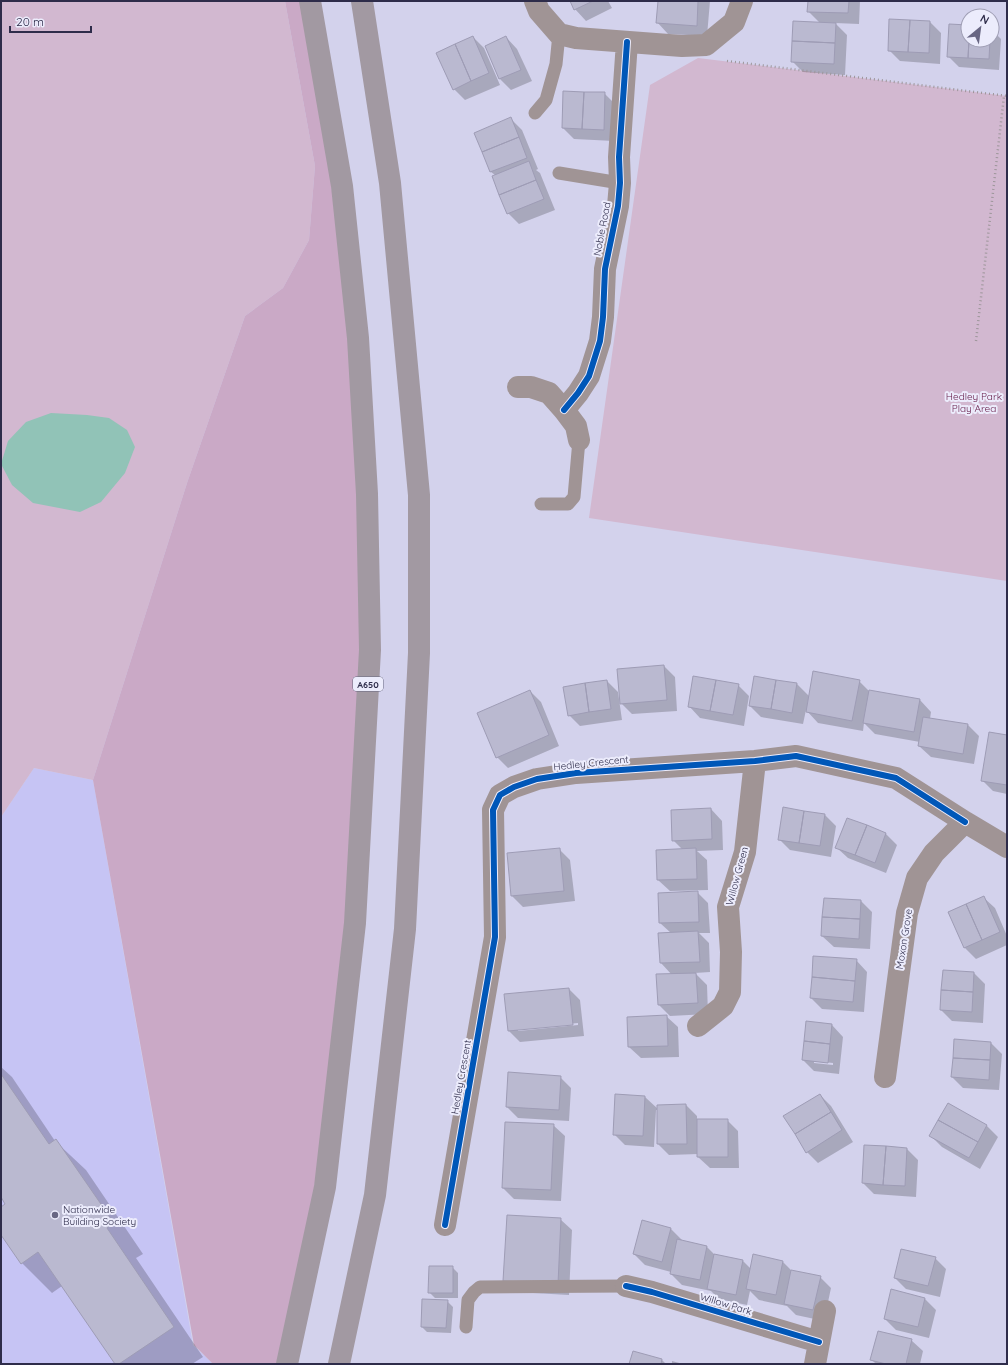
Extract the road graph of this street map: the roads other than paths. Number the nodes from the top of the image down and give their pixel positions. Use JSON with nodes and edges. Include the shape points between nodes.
{"nodes":[{"id":1,"x":310,"y":1,"type":"edge"},
{"id":2,"x":362,"y":1,"type":"edge"},
{"id":3,"x":535,"y":1,"type":"edge"},
{"id":4,"x":742,"y":1,"type":"edge"},
{"id":5,"x":559,"y":34,"type":"junction"},
{"id":6,"x":627,"y":42,"type":"junction"},
{"id":7,"x":535,"y":113,"type":"dead end"},
{"id":8,"x":559,"y":173,"type":"dead end"},
{"id":9,"x":620,"y":183,"type":"junction"},
{"id":10,"x":518,"y":387,"type":"dead end"},
{"id":11,"x":564,"y":410,"type":"junction"},
{"id":12,"x":579,"y":440,"type":"joint"},
{"id":13,"x":541,"y":504,"type":"dead end"},
{"id":14,"x":755,"y":762,"type":"junction"},
{"id":15,"x":965,"y":822,"type":"junction"},
{"id":16,"x":1007,"y":847,"type":"edge"},
{"id":17,"x":698,"y":1026,"type":"dead end"},
{"id":18,"x":885,"y":1076,"type":"dead end"},
{"id":19,"x":446,"y":1225,"type":"dead end"},
{"id":20,"x":626,"y":1286,"type":"joint"},
{"id":21,"x":826,"y":1311,"type":"dead end"},
{"id":22,"x":466,"y":1327,"type":"dead end"},
{"id":23,"x":819,"y":1342,"type":"junction"},
{"id":24,"x":287,"y":1364,"type":"edge"},
{"id":25,"x":339,"y":1364,"type":"edge"},
{"id":26,"x":815,"y":1364,"type":"edge"}],
"edges":[{"from":1,"to":24,"type":"highway","number":"A650","via":[[342,186],[358,338],[367,494],[370,650],[355,923],[325,1187]]},
{"from":2,"to":25,"type":"highway","via":[[390,183],[419,494],[419,653],[405,929],[375,1195]]},
{"from":3,"to":5,"type":"street","via":[[539,11]]},
{"from":4,"to":6,"type":"street","via":[[734,22],[706,45]]},
{"from":5,"to":6,"type":"street"},
{"from":5,"to":7,"type":"lane","via":[[556,64],[546,100]]},
{"from":6,"to":9,"type":"street","name":"Noble Road","via":[[619,157]]},
{"from":8,"to":9,"type":"lane"},
{"from":9,"to":11,"type":"street","name":"Noble Road","via":[[618,206],[605,268],[600,340],[589,376]]},
{"from":10,"to":11,"type":"street","via":[[531,387],[549,393]]},
{"from":11,"to":12,"type":"street","via":[[576,426]]},
{"from":12,"to":13,"type":"lane","via":[[574,497],[568,504]]},
{"from":14,"to":15,"type":"street","name":"Hedley Crescent","via":[[796,756],[896,778]]},
{"from":14,"to":17,"type":"street","name":"Willow Green","via":[[745,852],[728,907],[730,992],[723,1006]]},
{"from":14,"to":19,"type":"street","name":"Hedley Crescent","via":[[576,772],[536,779],[500,795],[493,810],[495,937]]},
{"from":15,"to":16,"type":"street"},
{"from":15,"to":18,"type":"street","name":"Moxon Grove","via":[[934,853],[917,878],[906,913]]},
{"from":20,"to":22,"type":"lane","via":[[480,1287],[468,1300]]},
{"from":20,"to":23,"type":"street","name":"Willow Park"},
{"from":21,"to":23,"type":"street"},
{"from":23,"to":26,"type":"street"}]}
